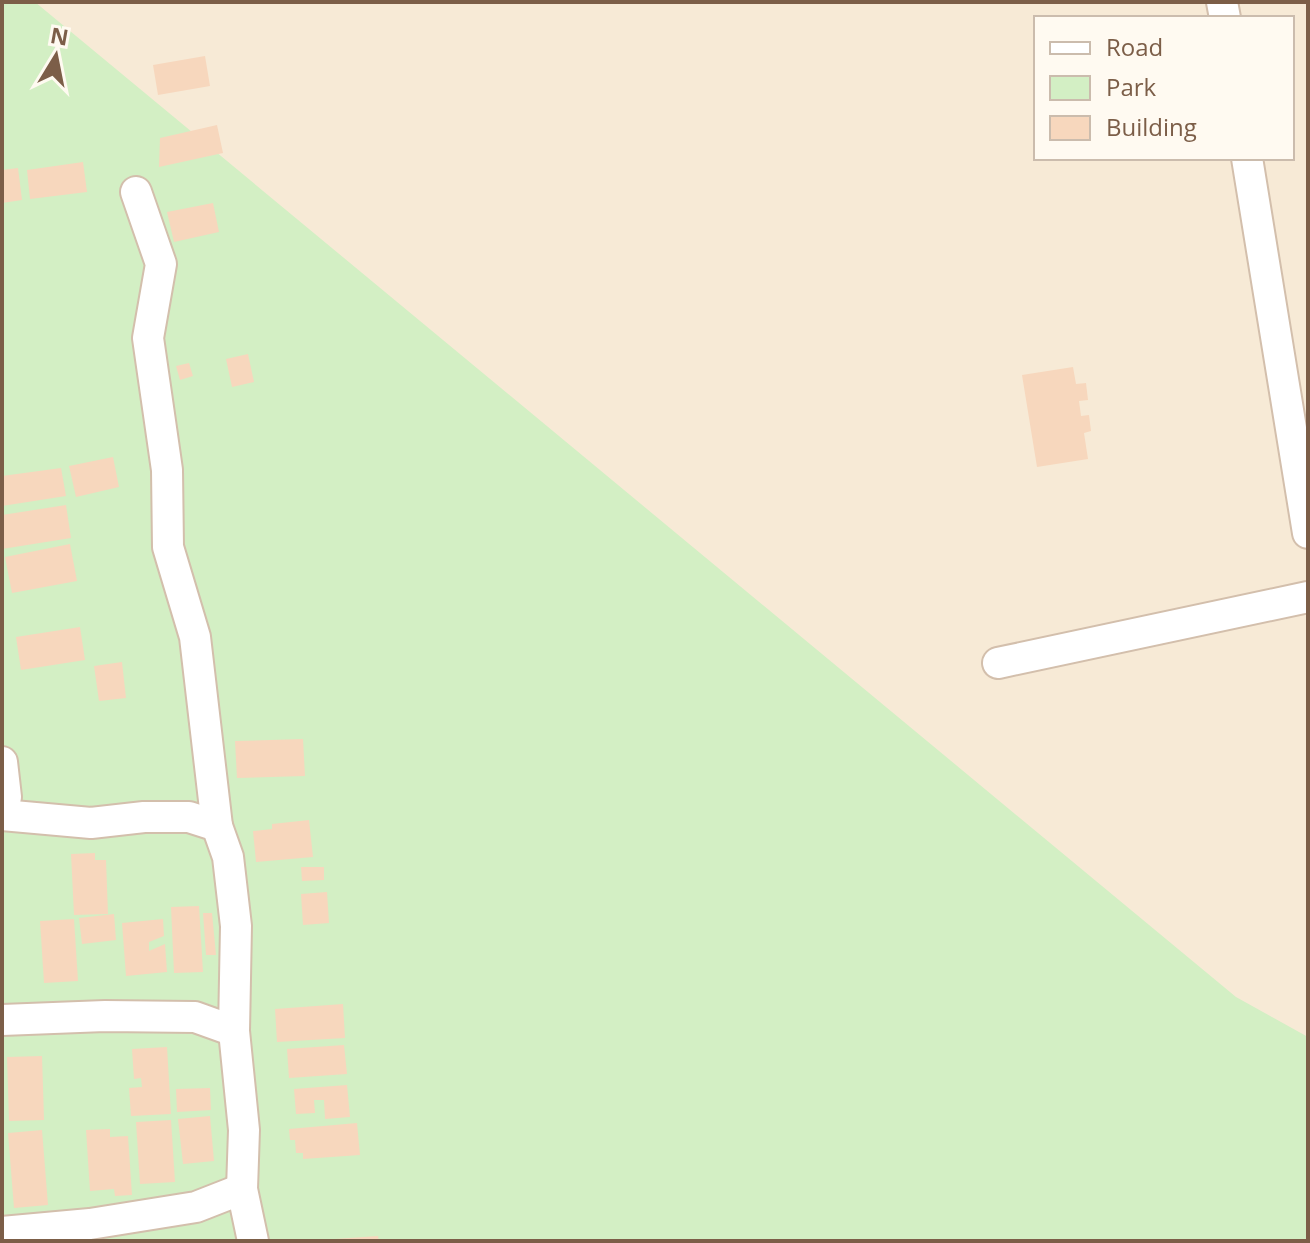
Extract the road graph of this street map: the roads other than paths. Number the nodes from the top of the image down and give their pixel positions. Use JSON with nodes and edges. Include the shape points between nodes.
{"nodes":[{"id":1,"x":1247,"y":160,"type":"edge"},
{"id":2,"x":136,"y":192,"type":"dead end"},
{"id":3,"x":1308,"y":533,"type":"edge"},
{"id":4,"x":1308,"y":597,"type":"edge"},
{"id":5,"x":998,"y":663,"type":"dead end"},
{"id":6,"x":2,"y":762,"type":"edge"},
{"id":7,"x":2,"y":812,"type":"edge"},
{"id":8,"x":217,"y":826,"type":"junction"},
{"id":9,"x":2,"y":1020,"type":"edge"},
{"id":10,"x":234,"y":1031,"type":"junction"},
{"id":11,"x":242,"y":1189,"type":"junction"},
{"id":12,"x":2,"y":1232,"type":"edge"},
{"id":13,"x":253,"y":1241,"type":"edge"}],
"edges":[{"from":1,"to":3,"type":"street"},
{"from":2,"to":8,"type":"street","via":[[161,264],[148,338],[167,470],[168,547],[195,637]]},
{"from":4,"to":5,"type":"street"},
{"from":6,"to":7,"type":"street"},
{"from":7,"to":8,"type":"street","via":[[91,823],[189,817]]},
{"from":8,"to":10,"type":"street","via":[[228,857],[236,926]]},
{"from":9,"to":10,"type":"street","via":[[195,1017]]},
{"from":10,"to":11,"type":"street","via":[[244,1130]]},
{"from":11,"to":12,"type":"street","via":[[196,1207]]},
{"from":11,"to":13,"type":"street"}]}
